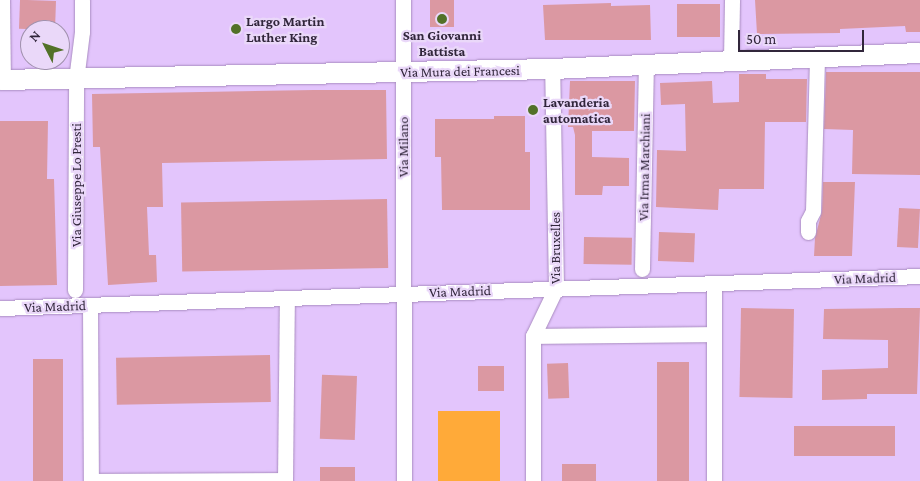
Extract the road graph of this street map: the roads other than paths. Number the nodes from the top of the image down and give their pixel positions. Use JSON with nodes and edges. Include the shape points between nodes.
{"nodes":[{"id":1,"x":2,"y":0,"type":"edge"},
{"id":2,"x":82,"y":0,"type":"edge"},
{"id":3,"x":402,"y":0,"type":"edge"},
{"id":4,"x":732,"y":0,"type":"edge"},
{"id":5,"x":920,"y":53,"type":"edge"},
{"id":6,"x":818,"y":57,"type":"junction"},
{"id":7,"x":731,"y":59,"type":"junction"},
{"id":8,"x":646,"y":64,"type":"junction"},
{"id":9,"x":552,"y":69,"type":"junction"},
{"id":10,"x":403,"y":72,"type":"junction"},
{"id":11,"x":2,"y":80,"type":"edge"},
{"id":12,"x":76,"y":80,"type":"junction"},
{"id":13,"x":808,"y":232,"type":"dead end"},
{"id":14,"x":642,"y":269,"type":"dead end"},
{"id":15,"x":920,"y":276,"type":"edge"},
{"id":16,"x":714,"y":284,"type":"junction"},
{"id":17,"x":556,"y":288,"type":"junction"},
{"id":18,"x":75,"y":290,"type":"dead end"},
{"id":19,"x":404,"y":294,"type":"junction"},
{"id":20,"x":287,"y":298,"type":"junction"},
{"id":21,"x":90,"y":305,"type":"junction"},
{"id":22,"x":0,"y":308,"type":"edge"},
{"id":23,"x":714,"y":334,"type":"junction"},
{"id":24,"x":533,"y":336,"type":"junction"},
{"id":25,"x":285,"y":480,"type":"edge"},
{"id":26,"x":91,"y":481,"type":"edge"},
{"id":27,"x":404,"y":481,"type":"edge"},
{"id":28,"x":533,"y":481,"type":"edge"},
{"id":29,"x":714,"y":481,"type":"edge"}],
"edges":[{"from":1,"to":11,"type":"street"},
{"from":2,"to":12,"type":"street","name":"Via Giuseppe Lo Presti"},
{"from":3,"to":10,"type":"street","name":"Via Milano"},
{"from":4,"to":7,"type":"street"},
{"from":5,"to":6,"type":"street","name":"Via Mura dei Francesi"},
{"from":6,"to":7,"type":"street","name":"Via Mura dei Francesi"},
{"from":6,"to":13,"type":"street","via":[[812,211]]},
{"from":7,"to":8,"type":"street","name":"Via Mura dei Francesi"},
{"from":8,"to":9,"type":"street","name":"Via Mura dei Francesi"},
{"from":8,"to":14,"type":"street","name":"Via Irma Marchiani"},
{"from":9,"to":10,"type":"street","name":"Via Mura dei Francesi"},
{"from":9,"to":17,"type":"street","name":"Via Bruxelles"},
{"from":10,"to":12,"type":"street","name":"Via Mura dei Francesi"},
{"from":10,"to":19,"type":"street","name":"Via Milano"},
{"from":11,"to":12,"type":"street","name":"Via Mura dei Francesi"},
{"from":12,"to":18,"type":"street","name":"Via Giuseppe Lo Presti"},
{"from":15,"to":16,"type":"street","name":"Via Madrid"},
{"from":16,"to":17,"type":"street","name":"Via Madrid"},
{"from":16,"to":23,"type":"street"},
{"from":17,"to":19,"type":"street","name":"Via Madrid"},
{"from":17,"to":24,"type":"street","name":"Via Bruxelles"},
{"from":19,"to":20,"type":"street","name":"Via Madrid"},
{"from":19,"to":27,"type":"street","name":"Via Milano"},
{"from":20,"to":21,"type":"street","name":"Via Madrid"},
{"from":20,"to":25,"type":"street"},
{"from":21,"to":22,"type":"street","name":"Via Madrid"},
{"from":21,"to":26,"type":"street"},
{"from":23,"to":24,"type":"street"},
{"from":23,"to":29,"type":"street"},
{"from":24,"to":28,"type":"street","name":"Via Bruxelles"},
{"from":25,"to":26,"type":"street"}]}
